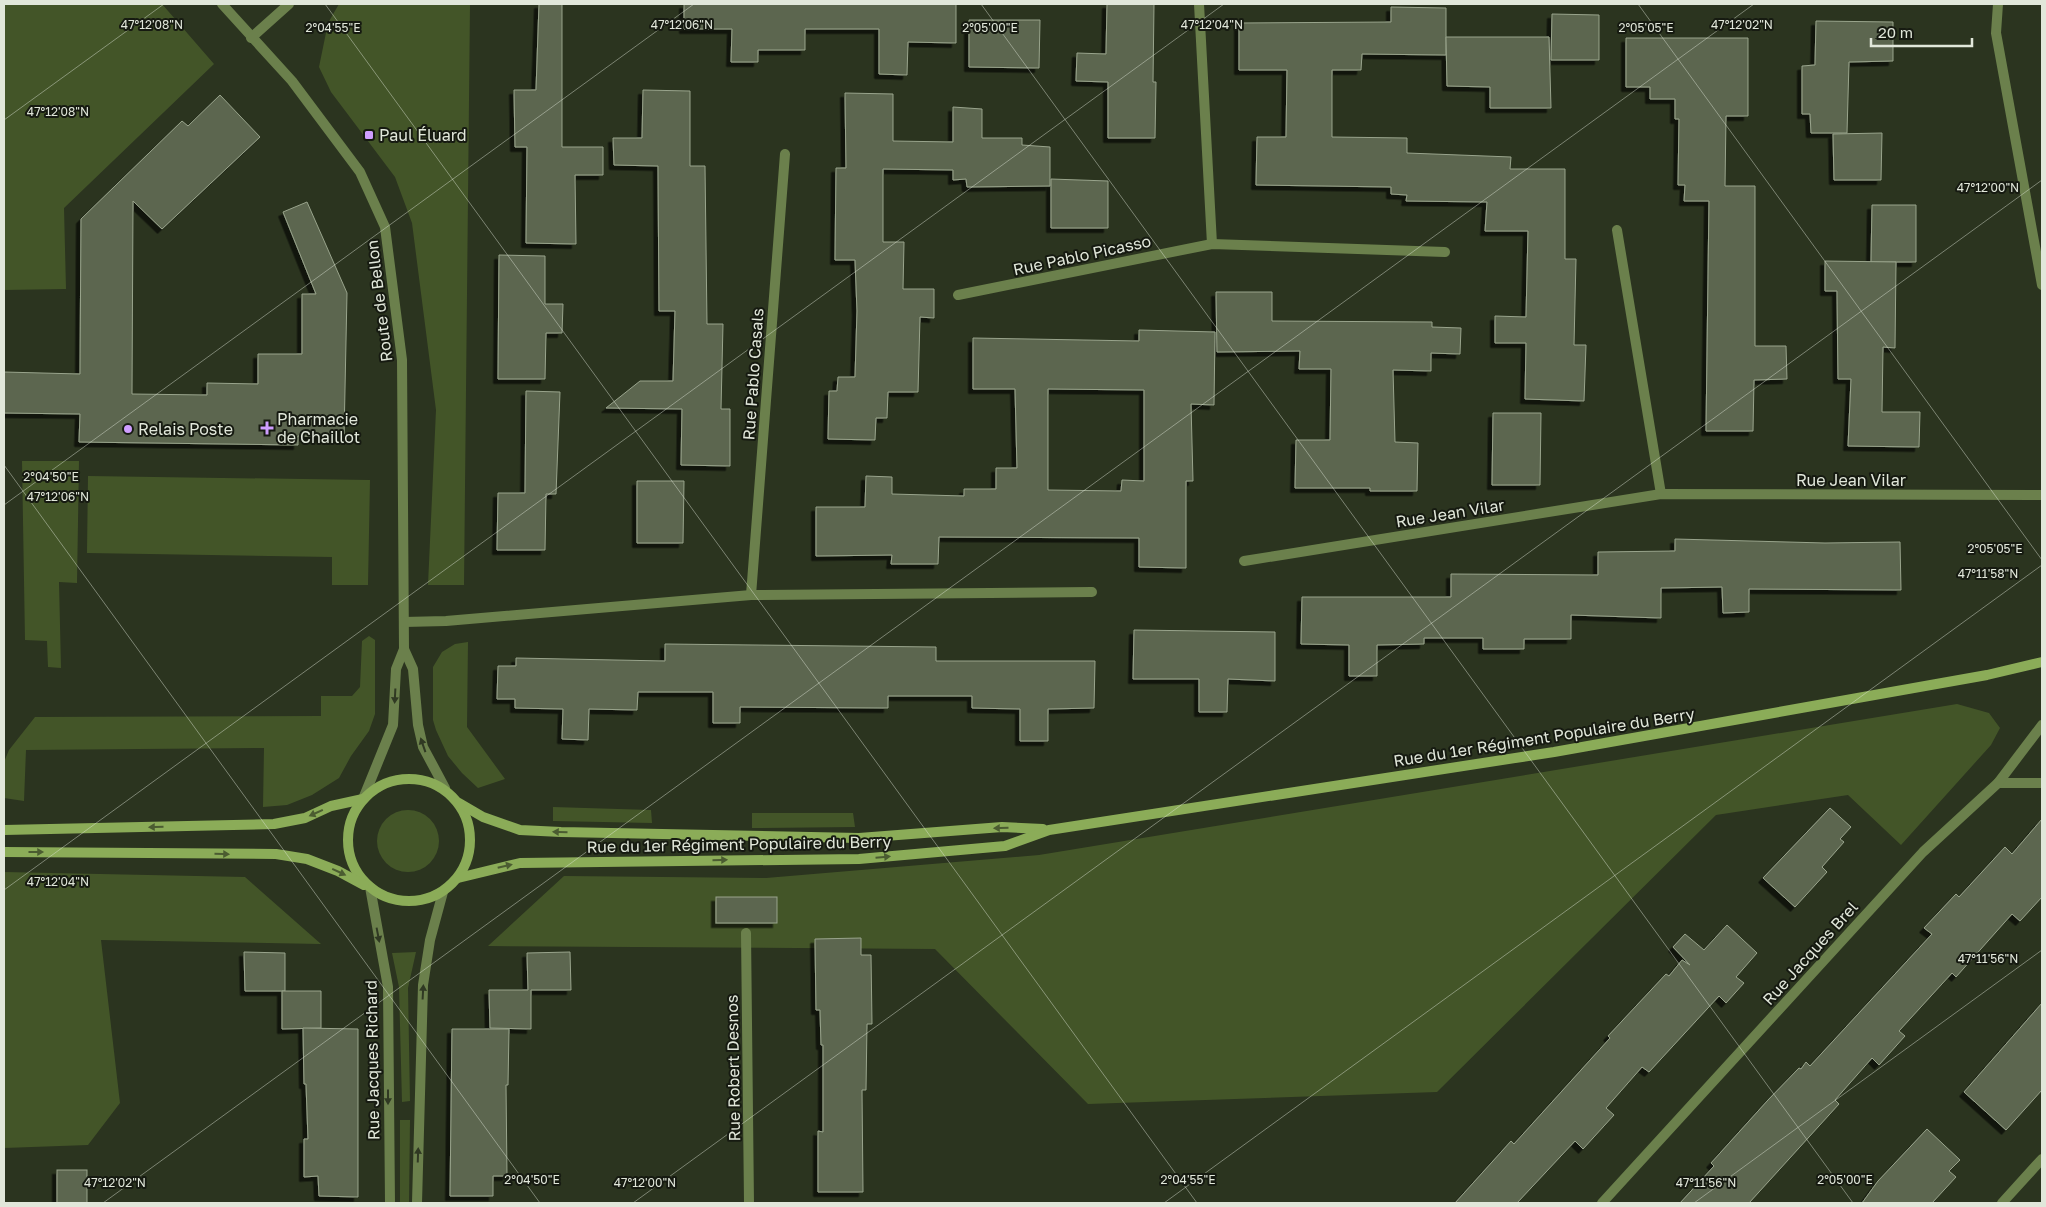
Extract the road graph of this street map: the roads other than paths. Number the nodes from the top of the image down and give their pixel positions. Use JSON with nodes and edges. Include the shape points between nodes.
{"nodes":[{"id":1,"x":222,"y":4,"type":"edge"},
{"id":2,"x":289,"y":4,"type":"edge"},
{"id":3,"x":1199,"y":4,"type":"edge"},
{"id":4,"x":1998,"y":4,"type":"edge"},
{"id":5,"x":252,"y":38,"type":"junction"},
{"id":6,"x":785,"y":154,"type":"dead end"},
{"id":7,"x":1617,"y":230,"type":"dead end"},
{"id":8,"x":1212,"y":244,"type":"junction"},
{"id":9,"x":1445,"y":252,"type":"dead end"},
{"id":10,"x":2042,"y":285,"type":"edge"},
{"id":11,"x":958,"y":295,"type":"dead end"},
{"id":12,"x":1661,"y":494,"type":"junction"},
{"id":13,"x":2042,"y":495,"type":"edge"},
{"id":14,"x":1244,"y":561,"type":"dead end"},
{"id":15,"x":1092,"y":592,"type":"dead end"},
{"id":16,"x":751,"y":595,"type":"junction"},
{"id":17,"x":404,"y":622,"type":"junction"},
{"id":18,"x":404,"y":649,"type":"junction"},
{"id":19,"x":2042,"y":662,"type":"edge"},
{"id":20,"x":2042,"y":725,"type":"edge"},
{"id":21,"x":1998,"y":783,"type":"junction"},
{"id":22,"x":2042,"y":783,"type":"edge"},
{"id":23,"x":445,"y":788,"type":"junction"},
{"id":24,"x":363,"y":799,"type":"junction"},
{"id":25,"x":459,"y":803,"type":"junction"},
{"id":26,"x":4,"y":830,"type":"edge"},
{"id":27,"x":1049,"y":830,"type":"junction"},
{"id":28,"x":4,"y":852,"type":"edge"},
{"id":29,"x":458,"y":878,"type":"junction"},
{"id":30,"x":370,"y":887,"type":"junction"},
{"id":31,"x":443,"y":892,"type":"junction"},
{"id":32,"x":746,"y":932,"type":"dead end"},
{"id":33,"x":2042,"y":1158,"type":"edge"},
{"id":34,"x":390,"y":1203,"type":"edge"},
{"id":35,"x":416,"y":1203,"type":"edge"},
{"id":36,"x":749,"y":1203,"type":"edge"},
{"id":37,"x":1602,"y":1203,"type":"edge"},
{"id":38,"x":2002,"y":1203,"type":"edge"}],
"edges":[{"from":1,"to":5,"type":"street","name":"Route de Bellon"},
{"from":2,"to":5,"type":"street"},
{"from":3,"to":8,"type":"street"},
{"from":4,"to":10,"type":"street","via":[[1996,33]]},
{"from":5,"to":17,"type":"street","name":"Route de Bellon","via":[[292,81],[360,172],[385,227],[402,360]]},
{"from":6,"to":16,"type":"street","name":"Rue Pablo Casals"},
{"from":7,"to":12,"type":"street"},
{"from":8,"to":9,"type":"street","name":"Rue Pablo Picasso"},
{"from":8,"to":11,"type":"street","name":"Rue Pablo Picasso"},
{"from":12,"to":13,"type":"street","name":"Rue Jean Vilar"},
{"from":12,"to":14,"type":"street","name":"Rue Jean Vilar"},
{"from":15,"to":16,"type":"street"},
{"from":16,"to":17,"type":"street"},
{"from":17,"to":18,"type":"street","name":"Route de Bellon"},
{"from":23,"to":18,"type":"street","name":"Route de Bellon","one_way":true,"via":[[423,746],[413,669]]},
{"from":18,"to":24,"type":"street","name":"Route de Bellon","one_way":true,"via":[[396,669],[393,725]]},
{"from":19,"to":27,"type":"main road","name":"Rue du 1er Régiment Populaire du Berry","via":[[1987,675],[1554,752]]},
{"from":20,"to":21,"type":"street","name":"Rue Jacques Brel"},
{"from":21,"to":22,"type":"street"},
{"from":21,"to":37,"type":"street","name":"Rue Jacques Brel","via":[[1923,852]]},
{"from":23,"to":24,"type":"main road","via":[[420,779],[393,780],[377,786]]},
{"from":23,"to":25,"type":"main road"},
{"from":24,"to":26,"type":"main road","one_way":true,"via":[[332,806],[305,818],[274,824]]},
{"from":24,"to":30,"type":"main road","via":[[352,815],[347,834],[349,854],[356,873]]},
{"from":27,"to":25,"type":"main road","name":"Rue du 1er Régiment Populaire du Berry","one_way":true,"via":[[1002,827],[859,838],[561,832],[520,830],[483,817]]},
{"from":25,"to":29,"type":"main road","via":[[469,826],[470,844],[468,861]]},
{"from":29,"to":27,"type":"main road","name":"Rue du 1er Régiment Populaire du Berry","one_way":true,"via":[[520,863],[859,859],[1005,846]]},
{"from":28,"to":30,"type":"main road","one_way":true,"via":[[276,854],[308,859]]},
{"from":29,"to":31,"type":"main road"},
{"from":30,"to":31,"type":"main road","via":[[386,897],[406,902],[425,900]]},
{"from":30,"to":34,"type":"street","name":"Rue Jacques Richard","one_way":true,"via":[[388,987]]},
{"from":35,"to":31,"type":"street","one_way":true,"via":[[423,985],[430,940]]},
{"from":32,"to":36,"type":"street","name":"Rue Robert Desnos"},
{"from":33,"to":38,"type":"street"}]}
